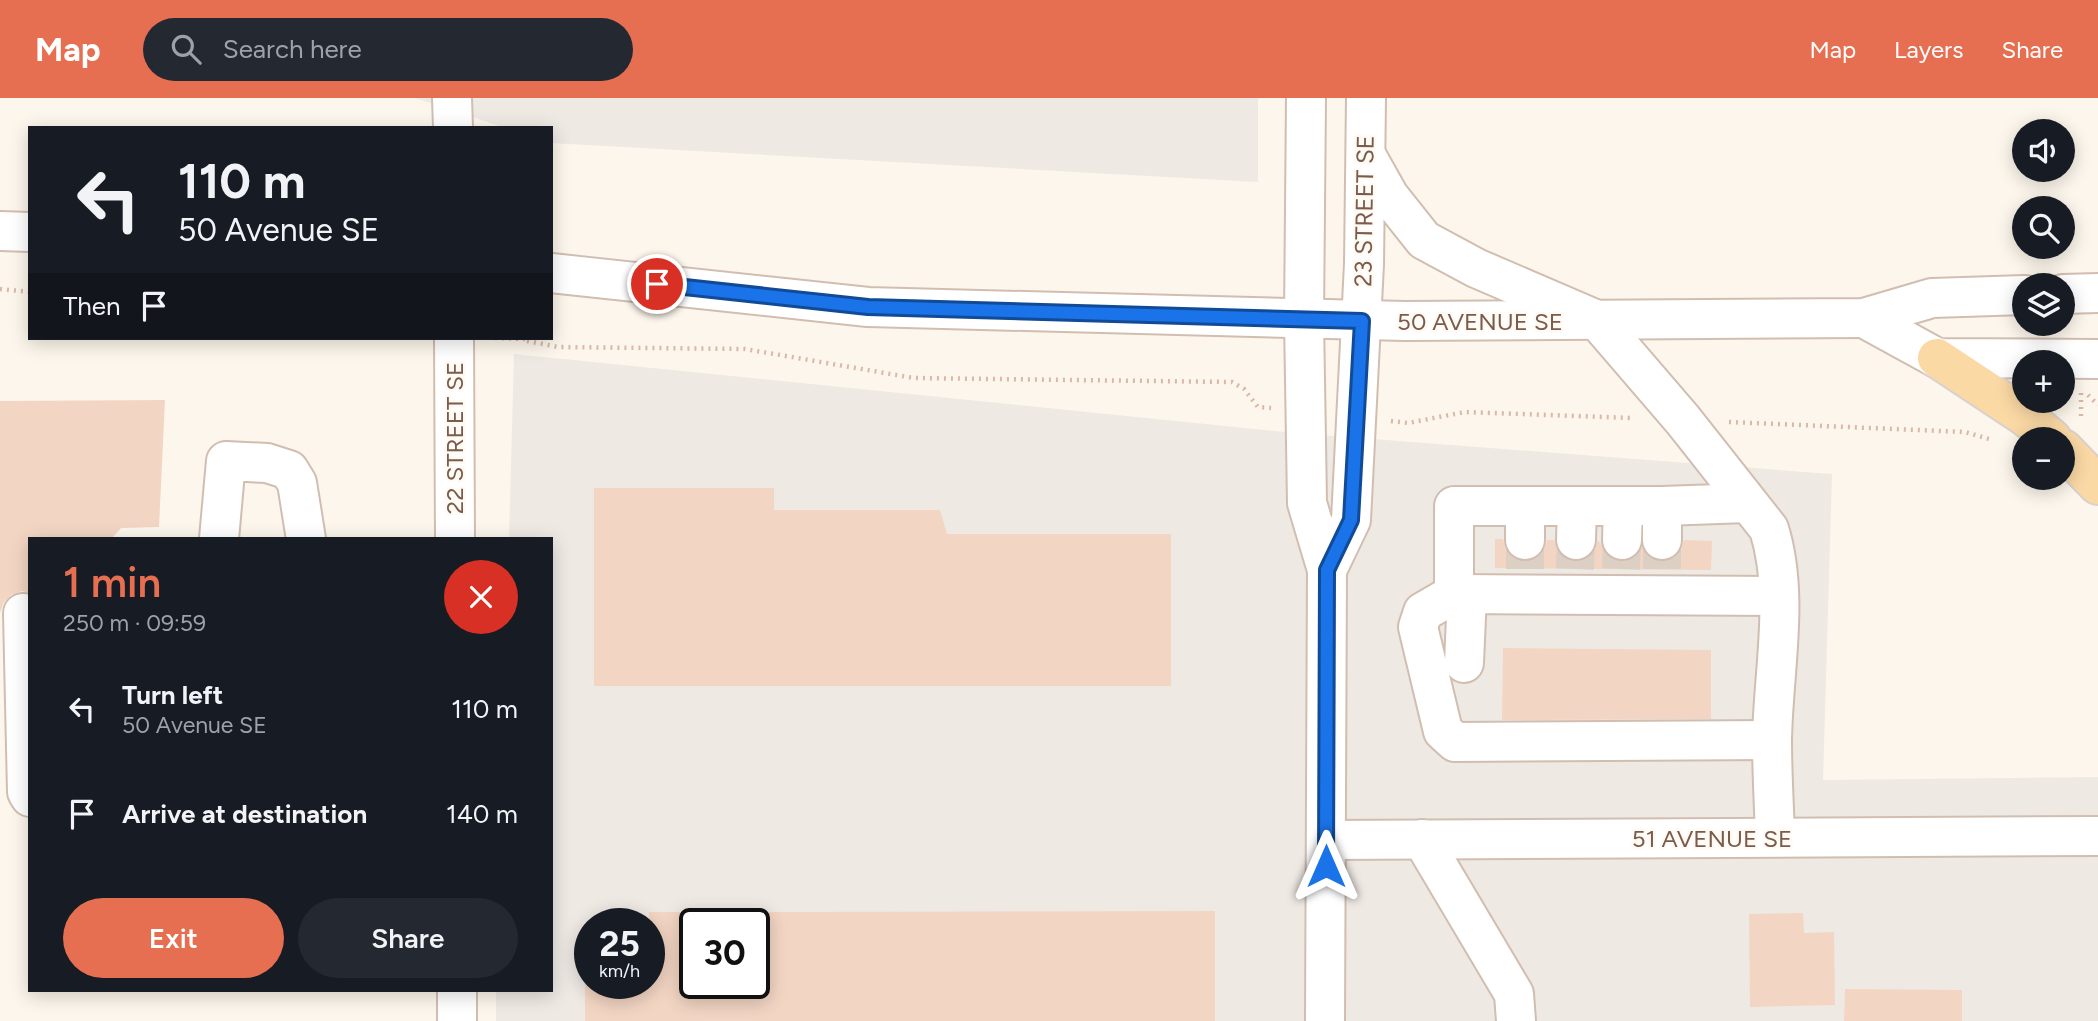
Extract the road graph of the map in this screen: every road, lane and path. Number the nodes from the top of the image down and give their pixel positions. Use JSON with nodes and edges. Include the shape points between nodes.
{"nodes":[{"id":1,"x":452,"y":98,"type":"edge"},
{"id":2,"x":1306,"y":98,"type":"edge"},
{"id":3,"x":1366,"y":98,"type":"edge"},
{"id":4,"x":453,"y":126,"type":"edge"},
{"id":5,"x":1366,"y":155,"type":"junction"},
{"id":6,"x":0,"y":231,"type":"edge"},
{"id":7,"x":28,"y":232,"type":"edge"},
{"id":8,"x":553,"y":273,"type":"edge"},
{"id":9,"x":0,"y":289,"type":"edge"},
{"id":10,"x":28,"y":292,"type":"edge"},
{"id":11,"x":2098,"y":293,"type":"edge"},
{"id":12,"x":2075,"y":294,"type":"edge"},
{"id":13,"x":2012,"y":295,"type":"edge"},
{"id":14,"x":1864,"y":318,"type":"junction"},
{"id":15,"x":1304,"y":319,"type":"junction"},
{"id":16,"x":1597,"y":320,"type":"junction"},
{"id":17,"x":1362,"y":321,"type":"junction"},
{"id":18,"x":454,"y":340,"type":"edge"},
{"id":19,"x":531,"y":340,"type":"edge"},
{"id":20,"x":1937,"y":358,"type":"junction"},
{"id":21,"x":2098,"y":359,"type":"edge"},
{"id":22,"x":2098,"y":405,"type":"edge"},
{"id":23,"x":1258,"y":407,"type":"dead end"},
{"id":24,"x":2047,"y":427,"type":"edge"},
{"id":25,"x":2068,"y":427,"type":"edge"},
{"id":26,"x":2075,"y":451,"type":"edge"},
{"id":27,"x":2098,"y":485,"type":"edge"},
{"id":28,"x":1748,"y":503,"type":"junction"},
{"id":29,"x":219,"y":537,"type":"edge"},
{"id":30,"x":306,"y":537,"type":"edge"},
{"id":31,"x":455,"y":537,"type":"edge"},
{"id":32,"x":1524,"y":552,"type":"junction"},
{"id":33,"x":1576,"y":553,"type":"junction"},
{"id":34,"x":1621,"y":553,"type":"junction"},
{"id":35,"x":1662,"y":553,"type":"junction"},
{"id":36,"x":1327,"y":570,"type":"junction"},
{"id":37,"x":1460,"y":594,"type":"junction"},
{"id":38,"x":1778,"y":596,"type":"junction"},
{"id":39,"x":23,"y":613,"type":"dead end"},
{"id":40,"x":1464,"y":663,"type":"dead end"},
{"id":41,"x":1772,"y":740,"type":"junction"},
{"id":42,"x":28,"y":794,"type":"edge"},
{"id":43,"x":2098,"y":836,"type":"edge"},
{"id":44,"x":1775,"y":837,"type":"junction"},
{"id":45,"x":1422,"y":839,"type":"junction"},
{"id":46,"x":1326,"y":840,"type":"junction"},
{"id":47,"x":457,"y":992,"type":"edge"},
{"id":48,"x":457,"y":1021,"type":"edge"},
{"id":49,"x":1325,"y":1021,"type":"edge"},
{"id":50,"x":1516,"y":1021,"type":"edge"}],
"edges":[{"from":1,"to":4,"type":"street"},
{"from":2,"to":15,"type":"street","name":"23 STREET SE"},
{"from":3,"to":5,"type":"street","name":"23 STREET SE"},
{"from":5,"to":16,"type":"street","via":[[1389,196],[1424,240],[1476,268]]},
{"from":5,"to":17,"type":"street","name":"23 STREET SE"},
{"from":6,"to":7,"type":"street"},
{"from":8,"to":15,"type":"street","name":"50 AVENUE SE","via":[[868,307]]},
{"from":9,"to":10,"type":"path"},
{"from":11,"to":12,"type":"street"},
{"from":13,"to":14,"type":"street","name":"50 AVENUE SE","via":[[1932,298]]},
{"from":14,"to":16,"type":"street","name":"50 AVENUE SE"},
{"from":14,"to":20,"type":"street","name":"50 AVENUE SE"},
{"from":15,"to":17,"type":"street","name":"50 AVENUE SE"},
{"from":15,"to":36,"type":"street","name":"23 STREET SE","via":[[1307,503]]},
{"from":16,"to":17,"type":"street","name":"50 AVENUE SE"},
{"from":16,"to":28,"type":"street"},
{"from":17,"to":36,"type":"street","name":"23 STREET SE","via":[[1351,520]]},
{"from":18,"to":31,"type":"street","name":"22 STREET SE"},
{"from":19,"to":23,"type":"path","via":[[558,347],[745,349],[914,378],[1232,382]]},
{"from":20,"to":21,"type":"street","name":"50 AVENUE SE"},
{"from":20,"to":24,"type":"main road"},
{"from":22,"to":25,"type":"path","via":[[2081,388]]},
{"from":26,"to":27,"type":"main road"},
{"from":28,"to":35,"type":"street"},
{"from":28,"to":38,"type":"street","via":[[1769,529]]},
{"from":29,"to":30,"type":"street","via":[[226,461],[267,463],[289,470],[297,483]]},
{"from":32,"to":33,"type":"street"},
{"from":32,"to":33,"type":"street"},
{"from":32,"to":37,"type":"street"},
{"from":32,"to":37,"type":"street","via":[[1454,506]]},
{"from":33,"to":34,"type":"street"},
{"from":33,"to":34,"type":"street"},
{"from":34,"to":35,"type":"street"},
{"from":34,"to":35,"type":"street"},
{"from":35,"to":38,"type":"street"},
{"from":36,"to":46,"type":"street","name":"23 STREET SE"},
{"from":37,"to":40,"type":"street"},
{"from":37,"to":41,"type":"street","via":[[1423,612],[1418,626],[1443,731],[1455,742]]},
{"from":38,"to":41,"type":"street"},
{"from":39,"to":42,"type":"street"},
{"from":41,"to":44,"type":"street"},
{"from":43,"to":44,"type":"street","name":"51 AVENUE SE"},
{"from":44,"to":45,"type":"street","name":"51 AVENUE SE"},
{"from":45,"to":46,"type":"street","name":"51 AVENUE SE"},
{"from":45,"to":50,"type":"street","via":[[1514,994]]},
{"from":46,"to":49,"type":"street","name":"23 STREET SE"},
{"from":47,"to":48,"type":"street"}]}
